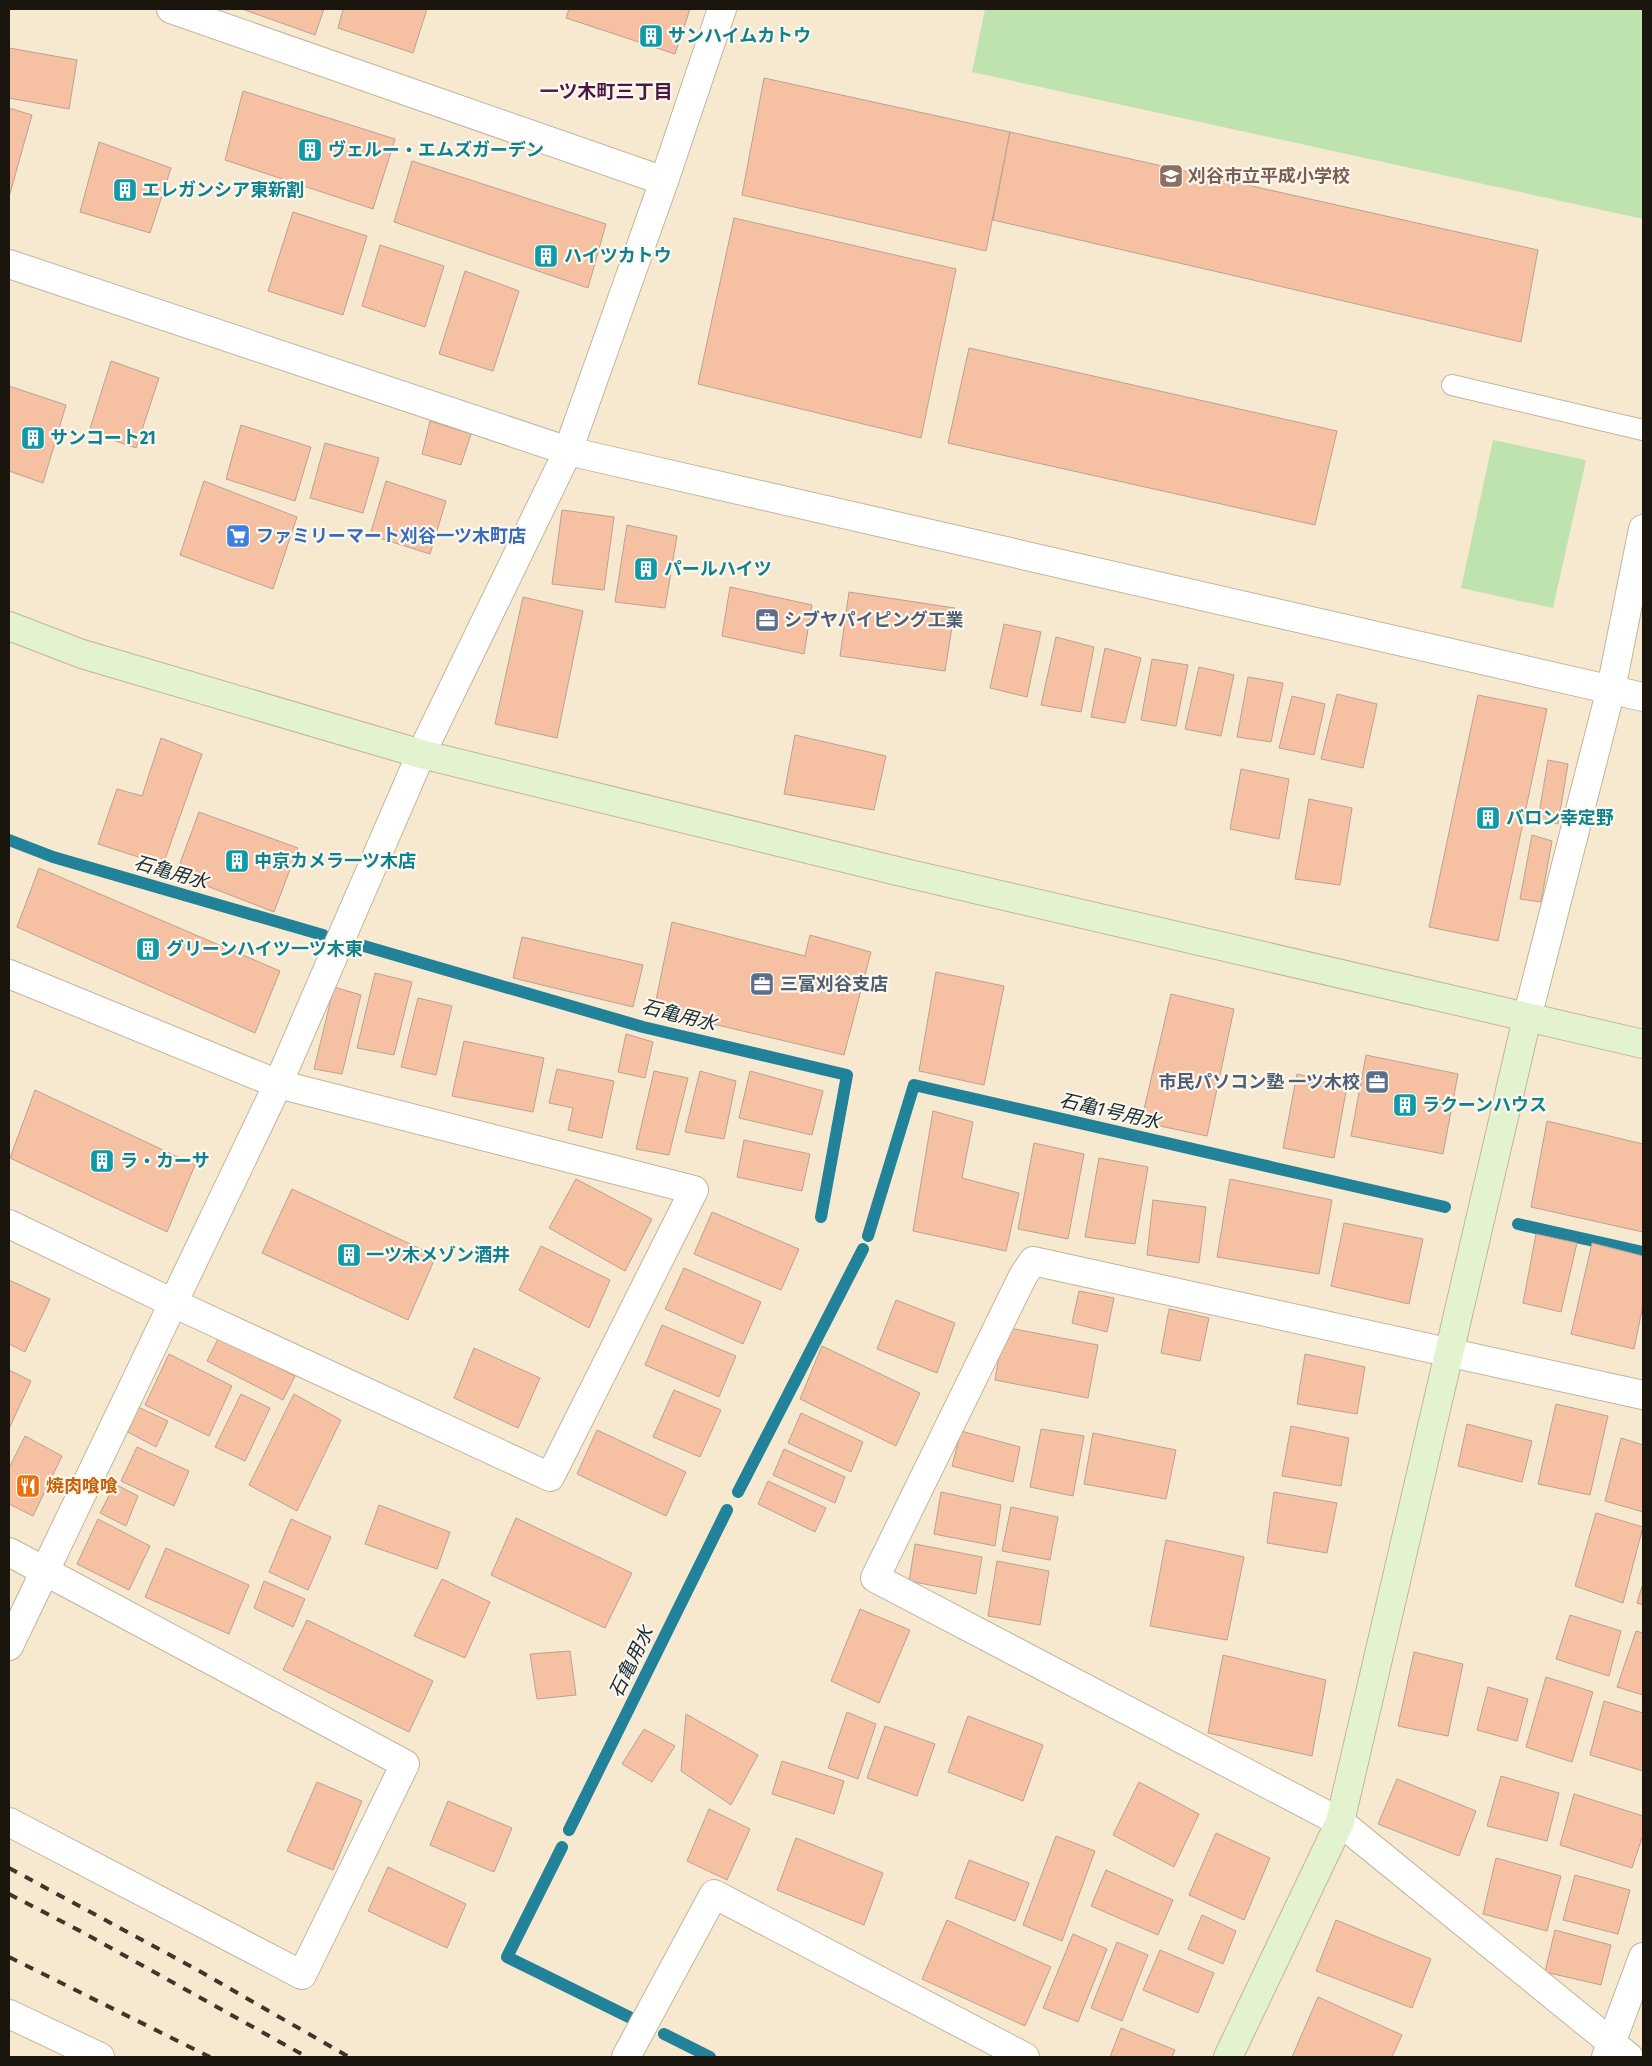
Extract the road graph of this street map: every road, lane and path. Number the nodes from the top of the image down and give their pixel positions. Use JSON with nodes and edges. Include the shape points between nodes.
{"nodes":[{"id":1,"x":171,"y":9,"type":"edge"},
{"id":2,"x":722,"y":9,"type":"edge"},
{"id":3,"x":664,"y":181,"type":"junction"},
{"id":4,"x":9,"y":264,"type":"edge"},
{"id":5,"x":1452,"y":385,"type":"dead end"},
{"id":6,"x":1643,"y":430,"type":"edge"},
{"id":7,"x":568,"y":451,"type":"junction"},
{"id":8,"x":1643,"y":529,"type":"edge"},
{"id":9,"x":9,"y":626,"type":"edge"},
{"id":10,"x":1611,"y":689,"type":"junction"},
{"id":11,"x":1643,"y":697,"type":"edge"},
{"id":12,"x":421,"y":754,"type":"junction"},
{"id":13,"x":9,"y":974,"type":"edge"},
{"id":14,"x":1527,"y":1018,"type":"junction"},
{"id":15,"x":1643,"y":1044,"type":"edge"},
{"id":16,"x":278,"y":1084,"type":"junction"},
{"id":17,"x":9,"y":1224,"type":"edge"},
{"id":18,"x":173,"y":1302,"type":"junction"},
{"id":19,"x":1449,"y":1354,"type":"junction"},
{"id":20,"x":1643,"y":1395,"type":"edge"},
{"id":21,"x":9,"y":1552,"type":"edge"},
{"id":22,"x":44,"y":1571,"type":"junction"},
{"id":23,"x":9,"y":1646,"type":"edge"},
{"id":24,"x":9,"y":1822,"type":"edge"},
{"id":25,"x":1340,"y":1822,"type":"junction"},
{"id":26,"x":1643,"y":1957,"type":"edge"},
{"id":27,"x":9,"y":2014,"type":"edge"},
{"id":28,"x":1615,"y":2053,"type":"edge"},
{"id":29,"x":100,"y":2057,"type":"edge"},
{"id":30,"x":626,"y":2057,"type":"edge"},
{"id":31,"x":1026,"y":2057,"type":"edge"},
{"id":32,"x":1228,"y":2057,"type":"edge"}],
"edges":[{"from":1,"to":3,"type":"street"},
{"from":2,"to":3,"type":"street"},
{"from":3,"to":7,"type":"street"},
{"from":4,"to":7,"type":"street"},
{"from":5,"to":6,"type":"lane"},
{"from":7,"to":10,"type":"street"},
{"from":7,"to":12,"type":"street"},
{"from":8,"to":10,"type":"street"},
{"from":9,"to":12,"type":"street","via":[[82,654]]},
{"from":10,"to":11,"type":"street"},
{"from":10,"to":14,"type":"street"},
{"from":12,"to":14,"type":"street","via":[[897,871]]},
{"from":12,"to":16,"type":"street"},
{"from":13,"to":16,"type":"street"},
{"from":14,"to":15,"type":"street"},
{"from":14,"to":19,"type":"street"},
{"from":16,"to":18,"type":"street"},
{"from":16,"to":18,"type":"street","via":[[694,1190],[550,1477]]},
{"from":17,"to":18,"type":"street"},
{"from":18,"to":22,"type":"street"},
{"from":19,"to":20,"type":"street"},
{"from":19,"to":25,"type":"street"},
{"from":19,"to":25,"type":"street","via":[[1033,1261],[875,1578]]},
{"from":21,"to":22,"type":"street"},
{"from":22,"to":23,"type":"street"},
{"from":22,"to":24,"type":"street","via":[[405,1764],[302,1975]]},
{"from":25,"to":28,"type":"street"},
{"from":25,"to":32,"type":"street"},
{"from":26,"to":28,"type":"street"},
{"from":27,"to":29,"type":"street"},
{"from":30,"to":31,"type":"street","via":[[714,1894]]}]}
